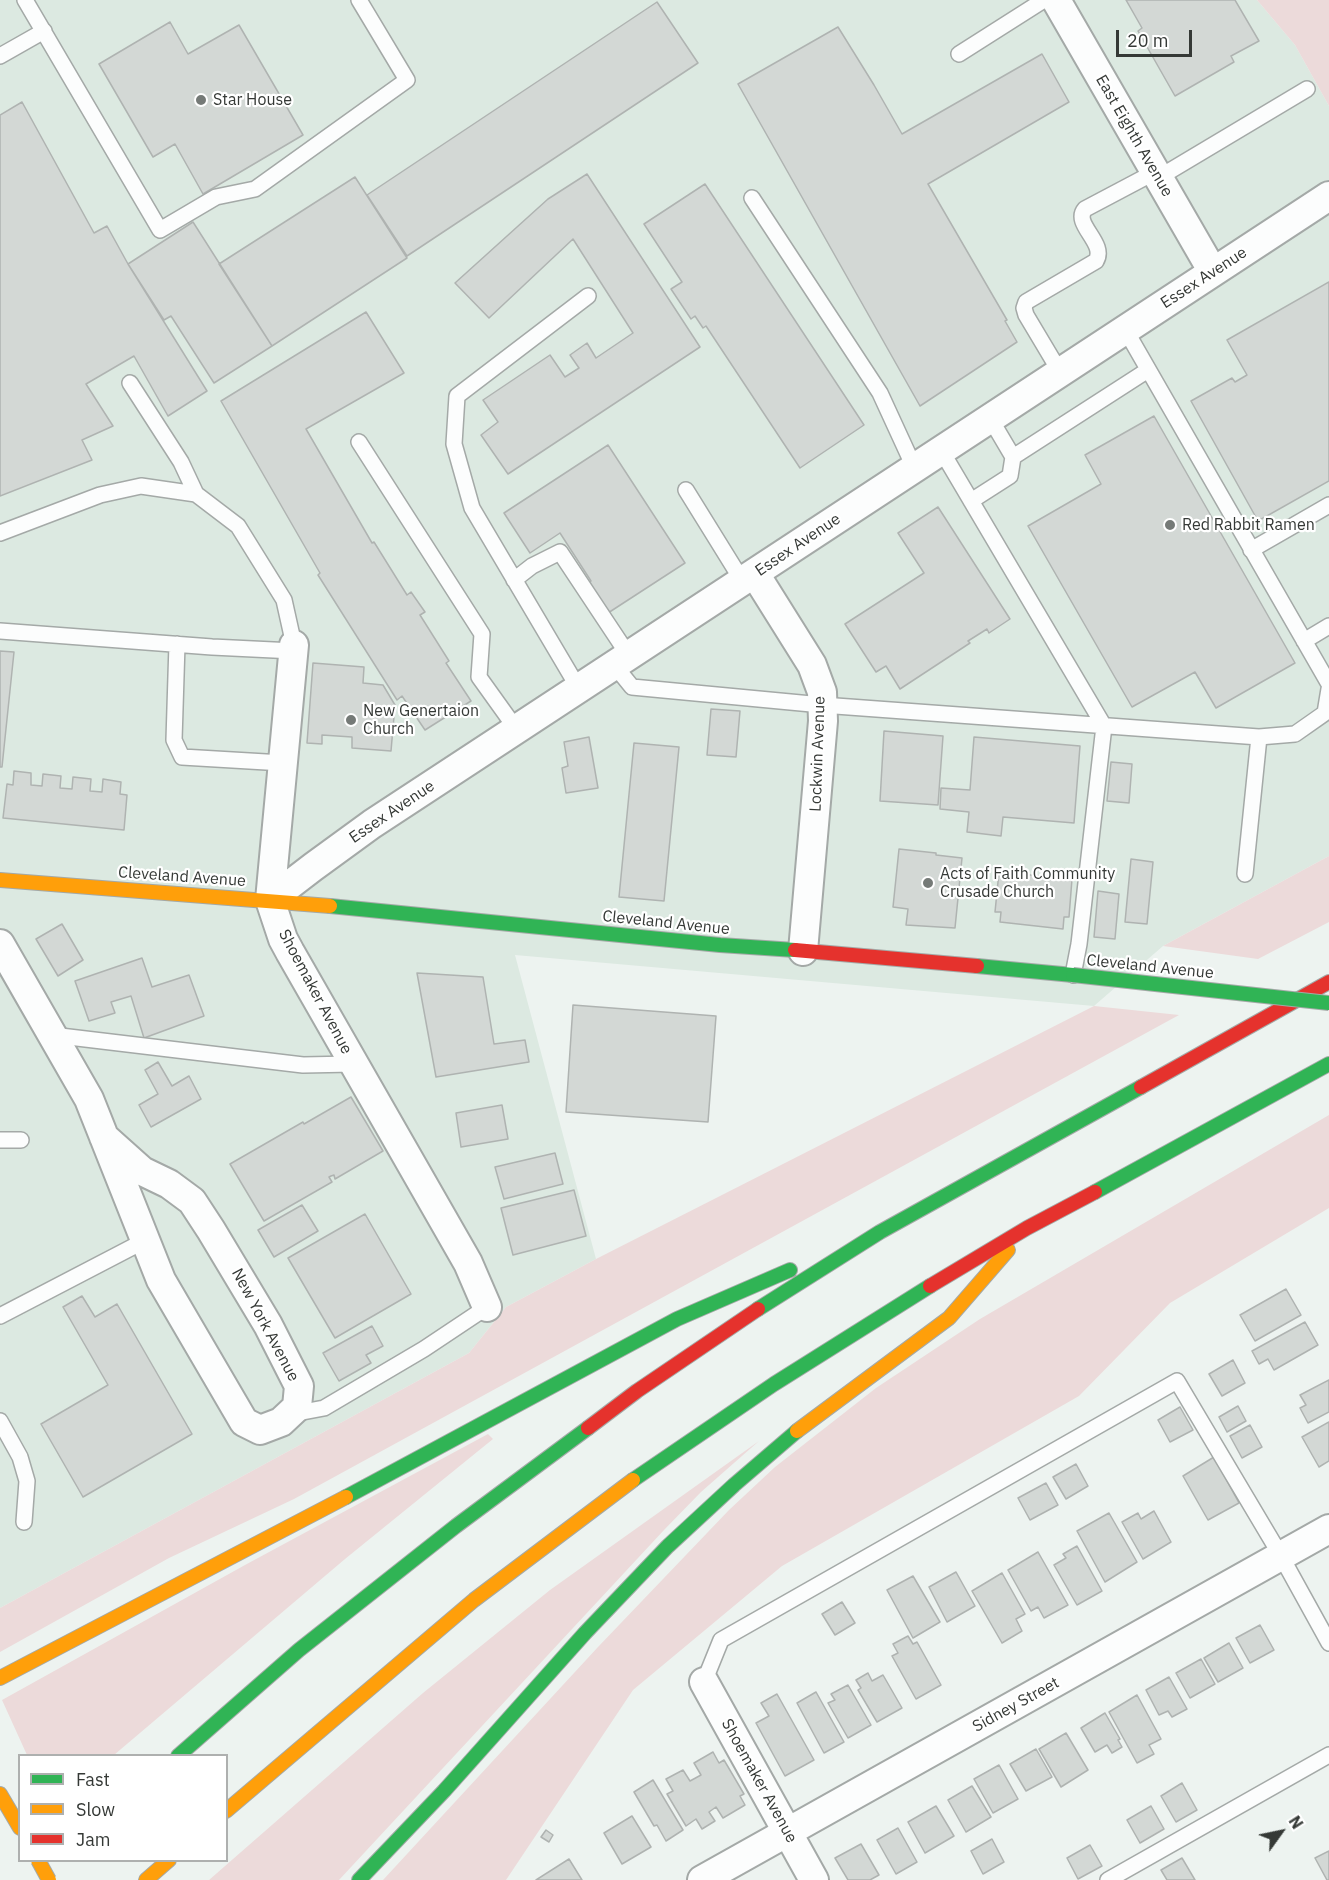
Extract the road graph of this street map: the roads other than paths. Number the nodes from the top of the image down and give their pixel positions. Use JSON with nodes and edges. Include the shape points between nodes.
{"nodes":[{"id":1,"x":25,"y":0,"type":"edge"},
{"id":2,"x":359,"y":0,"type":"edge"},
{"id":3,"x":1044,"y":0,"type":"edge"},
{"id":4,"x":1056,"y":0,"type":"edge"},
{"id":5,"x":44,"y":31,"type":"junction"},
{"id":6,"x":959,"y":54,"type":"dead end"},
{"id":7,"x":0,"y":56,"type":"edge"},
{"id":8,"x":1307,"y":89,"type":"dead end"},
{"id":9,"x":1157,"y":175,"type":"junction"},
{"id":10,"x":1329,"y":196,"type":"edge"},
{"id":11,"x":752,"y":198,"type":"dead end"},
{"id":12,"x":1213,"y":272,"type":"junction"},
{"id":13,"x":588,"y":296,"type":"dead end"},
{"id":14,"x":1125,"y":329,"type":"junction"},
{"id":15,"x":1148,"y":370,"type":"junction"},
{"id":16,"x":1060,"y":372,"type":"junction"},
{"id":17,"x":129,"y":383,"type":"dead end"},
{"id":18,"x":990,"y":418,"type":"junction"},
{"id":19,"x":359,"y":442,"type":"dead end"},
{"id":20,"x":941,"y":450,"type":"junction"},
{"id":21,"x":1013,"y":457,"type":"junction"},
{"id":22,"x":914,"y":467,"type":"junction"},
{"id":23,"x":686,"y":490,"type":"dead end"},
{"id":24,"x":196,"y":494,"type":"junction"},
{"id":25,"x":971,"y":501,"type":"junction"},
{"id":26,"x":1329,"y":504,"type":"edge"},
{"id":27,"x":0,"y":533,"type":"edge"},
{"id":28,"x":1251,"y":550,"type":"junction"},
{"id":29,"x":749,"y":578,"type":"junction"},
{"id":30,"x":514,"y":580,"type":"junction"},
{"id":31,"x":1329,"y":626,"type":"edge"},
{"id":32,"x":0,"y":631,"type":"edge"},
{"id":33,"x":1304,"y":641,"type":"junction"},
{"id":34,"x":177,"y":644,"type":"junction"},
{"id":35,"x":294,"y":648,"type":"junction"},
{"id":36,"x":622,"y":661,"type":"junction"},
{"id":37,"x":1329,"y":684,"type":"edge"},
{"id":38,"x":579,"y":689,"type":"junction"},
{"id":39,"x":1329,"y":689,"type":"edge"},
{"id":40,"x":822,"y":705,"type":"junction"},
{"id":41,"x":1327,"y":715,"type":"edge"},
{"id":42,"x":1104,"y":726,"type":"junction"},
{"id":43,"x":517,"y":730,"type":"junction"},
{"id":44,"x":1258,"y":737,"type":"junction"},
{"id":45,"x":283,"y":763,"type":"junction"},
{"id":46,"x":1245,"y":874,"type":"dead end"},
{"id":47,"x":0,"y":880,"type":"edge"},
{"id":48,"x":270,"y":900,"type":"junction"},
{"id":49,"x":0,"y":944,"type":"edge"},
{"id":50,"x":803,"y":951,"type":"junction"},
{"id":51,"x":1073,"y":975,"type":"junction"},
{"id":52,"x":1329,"y":982,"type":"edge"},
{"id":53,"x":1329,"y":1003,"type":"edge"},
{"id":54,"x":52,"y":1035,"type":"junction"},
{"id":55,"x":353,"y":1064,"type":"junction"},
{"id":56,"x":1329,"y":1064,"type":"edge"},
{"id":57,"x":104,"y":1137,"type":"junction"},
{"id":58,"x":0,"y":1140,"type":"edge"},
{"id":59,"x":21,"y":1140,"type":"dead end"},
{"id":60,"x":1028,"y":1228,"type":"junction"},
{"id":61,"x":879,"y":1232,"type":"junction"},
{"id":62,"x":146,"y":1240,"type":"junction"},
{"id":63,"x":487,"y":1307,"type":"joint"},
{"id":64,"x":0,"y":1316,"type":"edge"},
{"id":65,"x":289,"y":1414,"type":"junction"},
{"id":66,"x":0,"y":1421,"type":"edge"},
{"id":67,"x":24,"y":1522,"type":"dead end"},
{"id":68,"x":1329,"y":1529,"type":"edge"},
{"id":69,"x":1281,"y":1556,"type":"junction"},
{"id":70,"x":1329,"y":1643,"type":"edge"},
{"id":71,"x":0,"y":1678,"type":"edge"},
{"id":72,"x":704,"y":1682,"type":"joint"},
{"id":73,"x":179,"y":1754,"type":"edge"},
{"id":74,"x":1329,"y":1755,"type":"edge"},
{"id":75,"x":0,"y":1794,"type":"edge"},
{"id":76,"x":228,"y":1809,"type":"edge"},
{"id":77,"x":18,"y":1825,"type":"edge"},
{"id":78,"x":786,"y":1833,"type":"junction"},
{"id":79,"x":39,"y":1862,"type":"edge"},
{"id":80,"x":56,"y":1862,"type":"edge"},
{"id":81,"x":167,"y":1862,"type":"edge"},
{"id":82,"x":36,"y":1880,"type":"edge"},
{"id":83,"x":49,"y":1880,"type":"edge"},
{"id":84,"x":146,"y":1880,"type":"edge"},
{"id":85,"x":359,"y":1880,"type":"edge"},
{"id":86,"x":702,"y":1880,"type":"edge"},
{"id":87,"x":814,"y":1880,"type":"edge"},
{"id":88,"x":1108,"y":1880,"type":"edge"}],
"edges":[{"from":1,"to":5,"type":"lane"},
{"from":2,"to":5,"type":"lane","via":[[407,80],[255,189],[216,197],[160,230]]},
{"from":3,"to":6,"type":"lane"},
{"from":4,"to":9,"type":"street","name":"East Eighth Avenue"},
{"from":5,"to":7,"type":"lane"},
{"from":8,"to":9,"type":"lane"},
{"from":9,"to":12,"type":"street","name":"East Eighth Avenue"},
{"from":9,"to":16,"type":"lane","via":[[1085,209],[1081,219],[1098,250],[1096,261],[1026,302],[1026,315]]},
{"from":10,"to":12,"type":"street","name":"Essex Avenue"},
{"from":11,"to":22,"type":"lane","via":[[880,393]]},
{"from":12,"to":14,"type":"street","name":"Essex Avenue"},
{"from":13,"to":30,"type":"lane","via":[[457,396],[454,444],[472,508]]},
{"from":14,"to":15,"type":"lane"},
{"from":14,"to":16,"type":"street","name":"Essex Avenue"},
{"from":15,"to":21,"type":"lane"},
{"from":15,"to":28,"type":"lane"},
{"from":16,"to":18,"type":"street","name":"Essex Avenue"},
{"from":17,"to":24,"type":"lane","via":[[181,462]]},
{"from":18,"to":20,"type":"street","name":"Essex Avenue"},
{"from":18,"to":21,"type":"lane"},
{"from":19,"to":43,"type":"lane","via":[[482,634],[479,677]]},
{"from":20,"to":22,"type":"street","name":"Essex Avenue"},
{"from":20,"to":25,"type":"lane"},
{"from":21,"to":25,"type":"lane","via":[[1010,476]]},
{"from":22,"to":29,"type":"street","name":"Essex Avenue"},
{"from":23,"to":29,"type":"lane"},
{"from":24,"to":27,"type":"lane","via":[[141,486],[100,495]]},
{"from":24,"to":35,"type":"lane","via":[[238,526],[284,600]]},
{"from":25,"to":42,"type":"lane"},
{"from":26,"to":28,"type":"lane"},
{"from":28,"to":33,"type":"lane"},
{"from":29,"to":36,"type":"street","name":"Essex Avenue"},
{"from":29,"to":40,"type":"street","name":"Lockwin Avenue","via":[[812,665],[822,692]]},
{"from":30,"to":36,"type":"lane","via":[[560,552]]},
{"from":30,"to":38,"type":"lane"},
{"from":31,"to":33,"type":"lane"},
{"from":32,"to":34,"type":"lane"},
{"from":33,"to":37,"type":"lane"},
{"from":34,"to":35,"type":"lane"},
{"from":34,"to":45,"type":"lane","via":[[174,740],[182,757]]},
{"from":35,"to":45,"type":"street","name":"Shoemaker Avenue"},
{"from":36,"to":38,"type":"street","name":"Essex Avenue"},
{"from":36,"to":40,"type":"lane","via":[[632,687]]},
{"from":38,"to":43,"type":"street","name":"Essex Avenue"},
{"from":39,"to":41,"type":"lane"},
{"from":40,"to":42,"type":"lane"},
{"from":40,"to":50,"type":"street","name":"Lockwin Avenue"},
{"from":41,"to":44,"type":"lane","via":[[1295,734]]},
{"from":42,"to":44,"type":"lane"},
{"from":42,"to":51,"type":"lane"},
{"from":43,"to":48,"type":"street","name":"Essex Avenue","via":[[372,825]]},
{"from":44,"to":46,"type":"lane"},
{"from":45,"to":48,"type":"street","name":"Shoemaker Avenue"},
{"from":47,"to":48,"type":"main road","name":"Cleveland Avenue"},
{"from":48,"to":50,"type":"main road","name":"Cleveland Avenue"},
{"from":48,"to":55,"type":"street","name":"Shoemaker Avenue","via":[[283,939]]},
{"from":49,"to":54,"type":"street","name":"New York Avenue"},
{"from":50,"to":51,"type":"main road","name":"Cleveland Avenue"},
{"from":51,"to":53,"type":"main road","name":"Cleveland Avenue","bridge":true},
{"from":52,"to":61,"type":"main road"},
{"from":54,"to":55,"type":"lane","via":[[303,1065]]},
{"from":54,"to":57,"type":"street","name":"New York Avenue","via":[[89,1099]]},
{"from":55,"to":63,"type":"street","name":"Shoemaker Avenue","via":[[468,1263]]},
{"from":56,"to":60,"type":"main road"},
{"from":57,"to":62,"type":"street","name":"New York Avenue"},
{"from":57,"to":65,"type":"street","name":"New York Avenue","via":[[141,1171],[169,1185],[199,1211],[268,1325],[298,1386],[297,1407]]},
{"from":58,"to":59,"type":"lane"},
{"from":60,"to":76,"type":"main road","via":[[774,1384],[613,1494],[474,1600]]},
{"from":60,"to":85,"type":"main road","via":[[949,1318],[811,1419],[668,1546]]},
{"from":61,"to":71,"type":"main road","via":[[677,1319]]},
{"from":61,"to":73,"type":"main road","via":[[638,1391],[456,1526],[299,1650]]},
{"from":62,"to":64,"type":"lane"},
{"from":62,"to":65,"type":"street","name":"New York Avenue","via":[[161,1280],[244,1422],[260,1430],[281,1422]]},
{"from":63,"to":65,"type":"lane","via":[[324,1408]]},
{"from":66,"to":67,"type":"lane","via":[[20,1457],[27,1481]]},
{"from":68,"to":69,"type":"street","name":"Sidney Street"},
{"from":69,"to":70,"type":"lane"},
{"from":69,"to":72,"type":"lane","via":[[1177,1380],[721,1640]]},
{"from":69,"to":78,"type":"street","name":"Sidney Street"},
{"from":72,"to":78,"type":"street","name":"Shoemaker Avenue"},
{"from":74,"to":88,"type":"lane"},
{"from":75,"to":77,"type":"main road"},
{"from":78,"to":86,"type":"street","name":"Sidney Street"},
{"from":78,"to":87,"type":"street","name":"Shoemaker Avenue"},
{"from":79,"to":83,"type":"main road","bridge":true},
{"from":80,"to":82,"type":"main road"},
{"from":81,"to":84,"type":"main road"}]}
